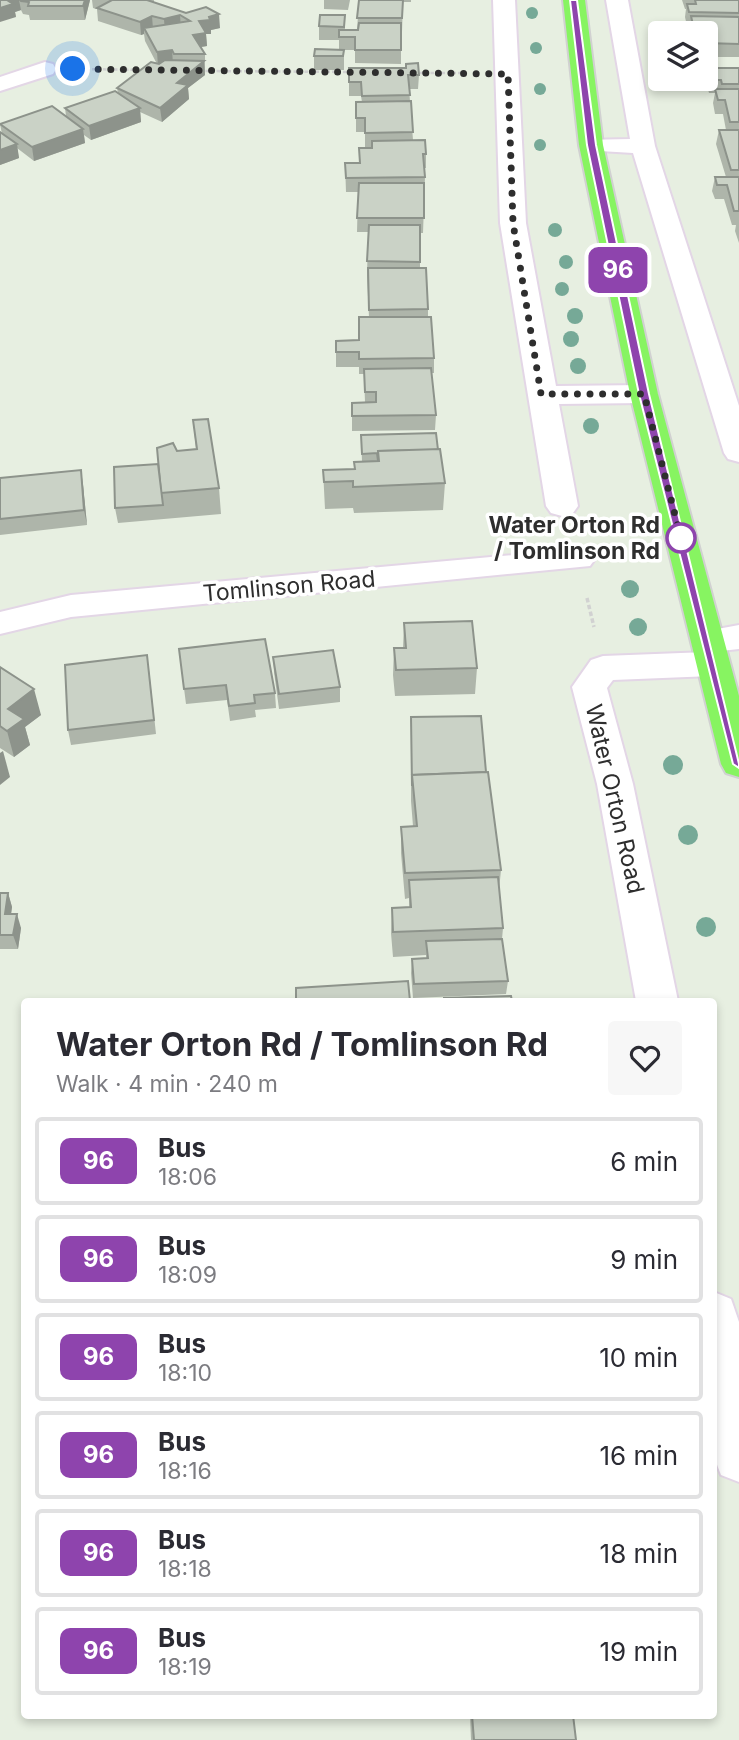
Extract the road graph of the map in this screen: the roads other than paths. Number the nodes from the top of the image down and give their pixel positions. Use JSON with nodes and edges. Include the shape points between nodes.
{"nodes":[{"id":1,"x":504,"y":0,"type":"edge"},
{"id":2,"x":574,"y":0,"type":"edge"},
{"id":3,"x":617,"y":0,"type":"edge"},
{"id":4,"x":45,"y":69,"type":"road end"},
{"id":5,"x":0,"y":84,"type":"edge"},
{"id":6,"x":592,"y":145,"type":"junction"},
{"id":7,"x":643,"y":146,"type":"junction"},
{"id":8,"x":541,"y":394,"type":"junction"},
{"id":9,"x":644,"y":394,"type":"junction"},
{"id":10,"x":739,"y":453,"type":"edge"},
{"id":11,"x":562,"y":506,"type":"dead end"},
{"id":12,"x":579,"y":559,"type":"road end"},
{"id":13,"x":0,"y":623,"type":"edge"},
{"id":14,"x":720,"y":648,"type":"edge"},
{"id":15,"x":739,"y":764,"type":"edge"},
{"id":16,"x":656,"y":998,"type":"edge"},
{"id":17,"x":717,"y":1332,"type":"edge"},
{"id":18,"x":739,"y":1457,"type":"edge"}],
"edges":[{"from":1,"to":8,"type":"street","via":[[513,223]]},
{"from":2,"to":6,"type":"main road"},
{"from":3,"to":7,"type":"street"},
{"from":4,"to":5,"type":"street"},
{"from":6,"to":7,"type":"street"},
{"from":6,"to":9,"type":"main road"},
{"from":7,"to":10,"type":"street"},
{"from":8,"to":9,"type":"street"},
{"from":8,"to":11,"type":"street"},
{"from":9,"to":14,"type":"main road"},
{"from":12,"to":13,"type":"street","name":"Tomlinson Road","via":[[71,606]]},
{"from":14,"to":15,"type":"main road"},
{"from":14,"to":16,"type":"street","name":"Water Orton Road","via":[[603,668],[589,687],[615,784]]},
{"from":17,"to":18,"type":"street"}]}
